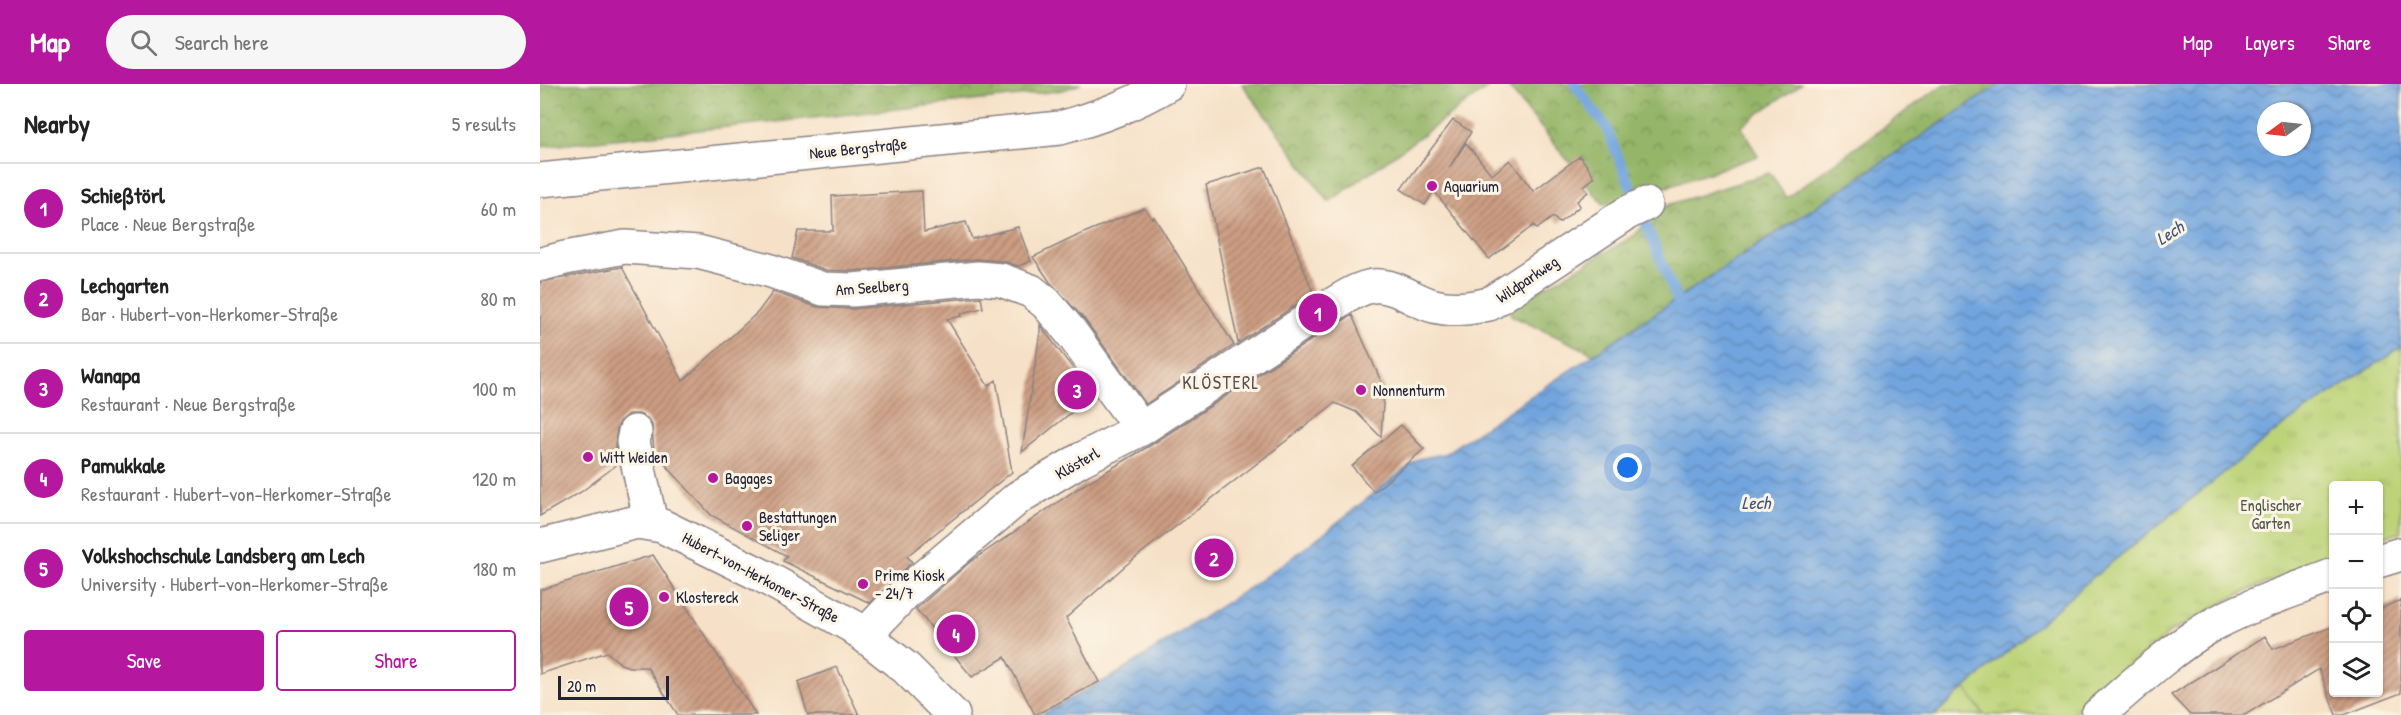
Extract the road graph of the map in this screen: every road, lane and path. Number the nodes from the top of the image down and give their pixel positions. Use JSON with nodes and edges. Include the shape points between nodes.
{"nodes":[{"id":1,"x":1168,"y":84,"type":"edge"},
{"id":2,"x":540,"y":180,"type":"edge"},
{"id":3,"x":1638,"y":208,"type":"dead end"},
{"id":4,"x":542,"y":264,"type":"dead end"},
{"id":5,"x":1362,"y":289,"type":"joint"},
{"id":6,"x":1141,"y":429,"type":"junction"},
{"id":7,"x":635,"y":432,"type":"dead end"},
{"id":8,"x":651,"y":523,"type":"junction"},
{"id":9,"x":540,"y":546,"type":"edge"},
{"id":10,"x":2401,"y":554,"type":"edge"},
{"id":11,"x":2383,"y":560,"type":"edge"},
{"id":12,"x":2329,"y":577,"type":"edge"},
{"id":13,"x":865,"y":635,"type":"junction"},
{"id":14,"x":953,"y":715,"type":"edge"},
{"id":15,"x":2098,"y":715,"type":"edge"}],
"edges":[{"from":1,"to":2,"type":"main road","name":"Neue Bergstraße","via":[[1133,104],[1060,128]]},
{"from":3,"to":5,"type":"main road","name":"Wildparkweg","via":[[1489,304],[1452,309],[1434,306],[1389,287]]},
{"from":4,"to":6,"type":"main road","name":"Am Seelberg","via":[[634,248],[698,252],[823,289],[853,290],[978,278],[1001,280],[1031,291],[1046,303]]},
{"from":5,"to":6,"type":"main road","name":"Klösterl","via":[[1318,313]]},
{"from":6,"to":13,"type":"main road","name":"Klösterl","via":[[1019,497],[906,592]]},
{"from":7,"to":8,"type":"main road","via":[[633,442]]},
{"from":8,"to":9,"type":"main road","name":"Hubert-von-Herkomer-Straße","via":[[622,524]]},
{"from":8,"to":13,"type":"main road","name":"Hubert-von-Herkomer-Straße","via":[[763,576]]},
{"from":10,"to":11,"type":"main road"},
{"from":12,"to":15,"type":"main road","via":[[2214,625],[2184,644]]},
{"from":13,"to":14,"type":"main road","name":"Hubert-von-Herkomer-Straße","via":[[906,668]]}]}
